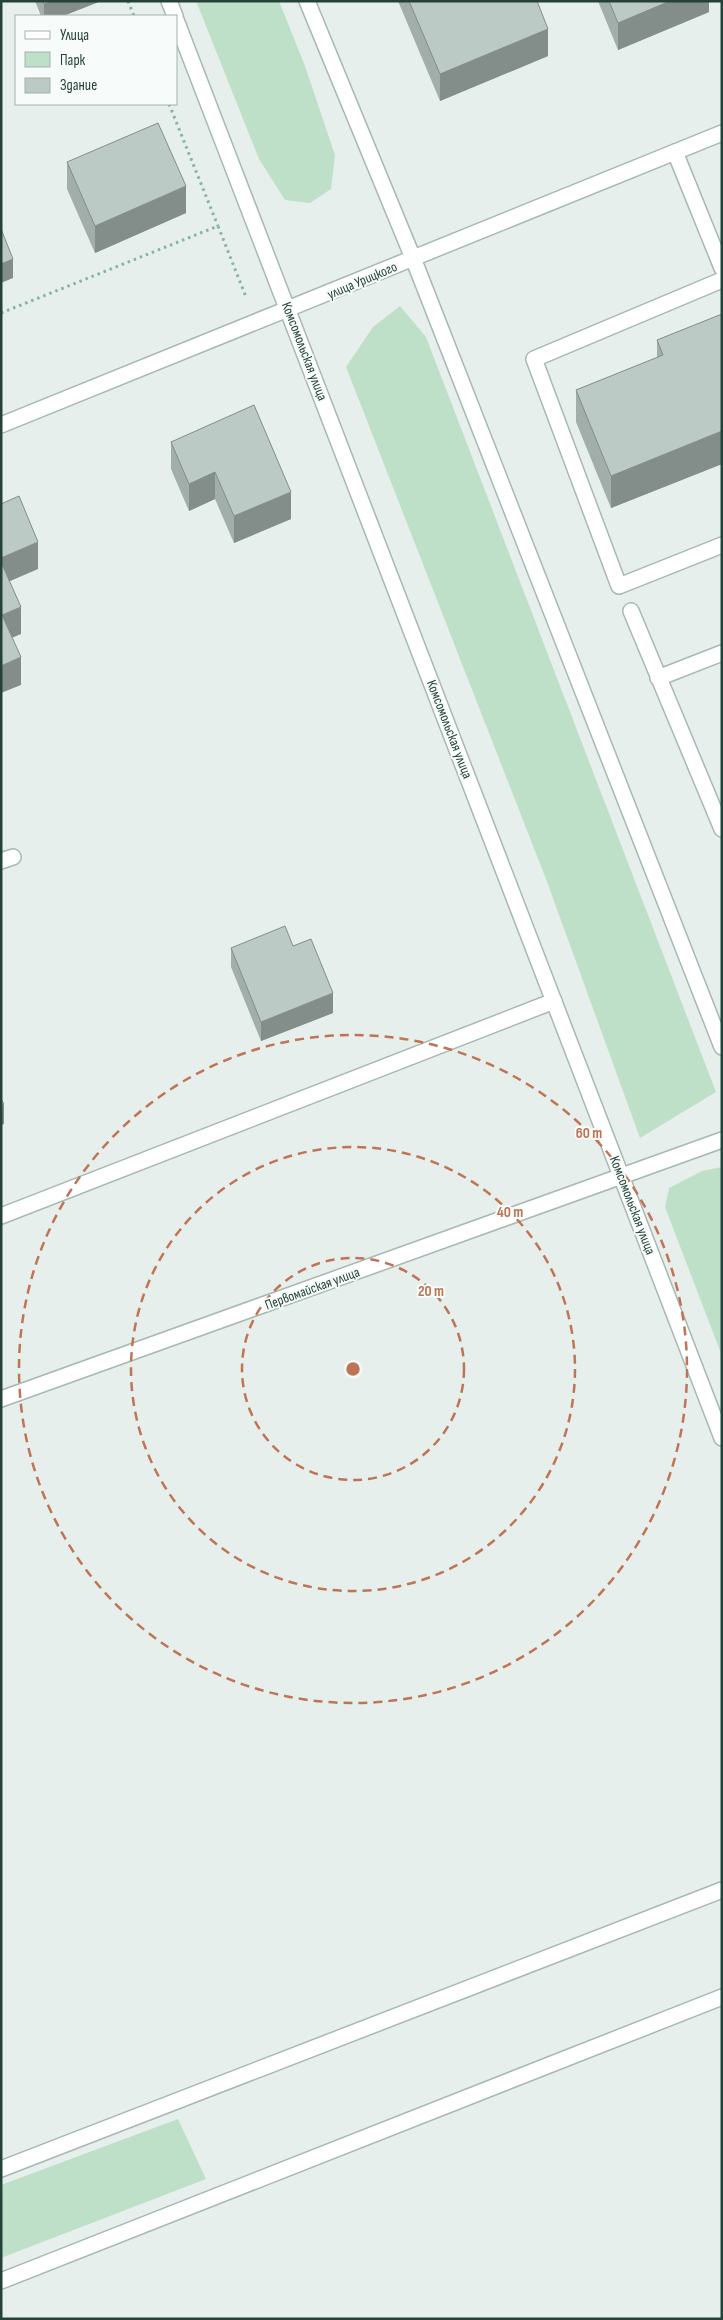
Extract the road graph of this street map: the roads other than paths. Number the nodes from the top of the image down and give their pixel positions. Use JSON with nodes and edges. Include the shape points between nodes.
{"nodes":[{"id":1,"x":169,"y":1,"type":"edge"},
{"id":2,"x":307,"y":1,"type":"edge"},
{"id":3,"x":175,"y":15,"type":"edge"},
{"id":4,"x":178,"y":25,"type":"edge"},
{"id":5,"x":722,"y":133,"type":"edge"},
{"id":6,"x":676,"y":152,"type":"junction"},
{"id":7,"x":413,"y":258,"type":"junction"},
{"id":8,"x":722,"y":268,"type":"edge"},
{"id":9,"x":722,"y":280,"type":"edge"},
{"id":10,"x":289,"y":310,"type":"junction"},
{"id":11,"x":1,"y":425,"type":"edge"},
{"id":12,"x":722,"y":545,"type":"edge"},
{"id":13,"x":631,"y":611,"type":"dead end"},
{"id":14,"x":722,"y":653,"type":"edge"},
{"id":15,"x":658,"y":678,"type":"junction"},
{"id":16,"x":722,"y":829,"type":"edge"},
{"id":17,"x":554,"y":1001,"type":"junction"},
{"id":18,"x":722,"y":1048,"type":"edge"},
{"id":19,"x":722,"y":1140,"type":"edge"},
{"id":20,"x":622,"y":1177,"type":"junction"},
{"id":21,"x":1,"y":1216,"type":"edge"},
{"id":22,"x":1,"y":1399,"type":"edge"},
{"id":23,"x":722,"y":1438,"type":"edge"},
{"id":24,"x":722,"y":1890,"type":"edge"},
{"id":25,"x":722,"y":1997,"type":"edge"},
{"id":26,"x":1,"y":2169,"type":"edge"},
{"id":27,"x":1,"y":2281,"type":"edge"}],
"edges":[{"from":1,"to":3,"type":"street"},
{"from":2,"to":7,"type":"street"},
{"from":4,"to":10,"type":"street","name":"Комсомольская улица"},
{"from":5,"to":6,"type":"street","name":"улица Урицкого"},
{"from":6,"to":7,"type":"street","name":"улица Урицкого"},
{"from":6,"to":8,"type":"street"},
{"from":7,"to":10,"type":"street","name":"улица Урицкого"},
{"from":7,"to":18,"type":"street"},
{"from":9,"to":12,"type":"street","via":[[534,359],[619,586]]},
{"from":10,"to":11,"type":"street","name":"улица Урицкого"},
{"from":10,"to":17,"type":"street","name":"Комсомольская улица"},
{"from":13,"to":15,"type":"street"},
{"from":14,"to":15,"type":"street"},
{"from":15,"to":16,"type":"street"},
{"from":17,"to":20,"type":"street","name":"Комсомольская улица"},
{"from":17,"to":21,"type":"street"},
{"from":19,"to":20,"type":"street","name":"Первомайская улица"},
{"from":20,"to":22,"type":"street","name":"Первомайская улица"},
{"from":20,"to":23,"type":"street","name":"Комсомольская улица"},
{"from":24,"to":26,"type":"street"},
{"from":25,"to":27,"type":"street"}]}
